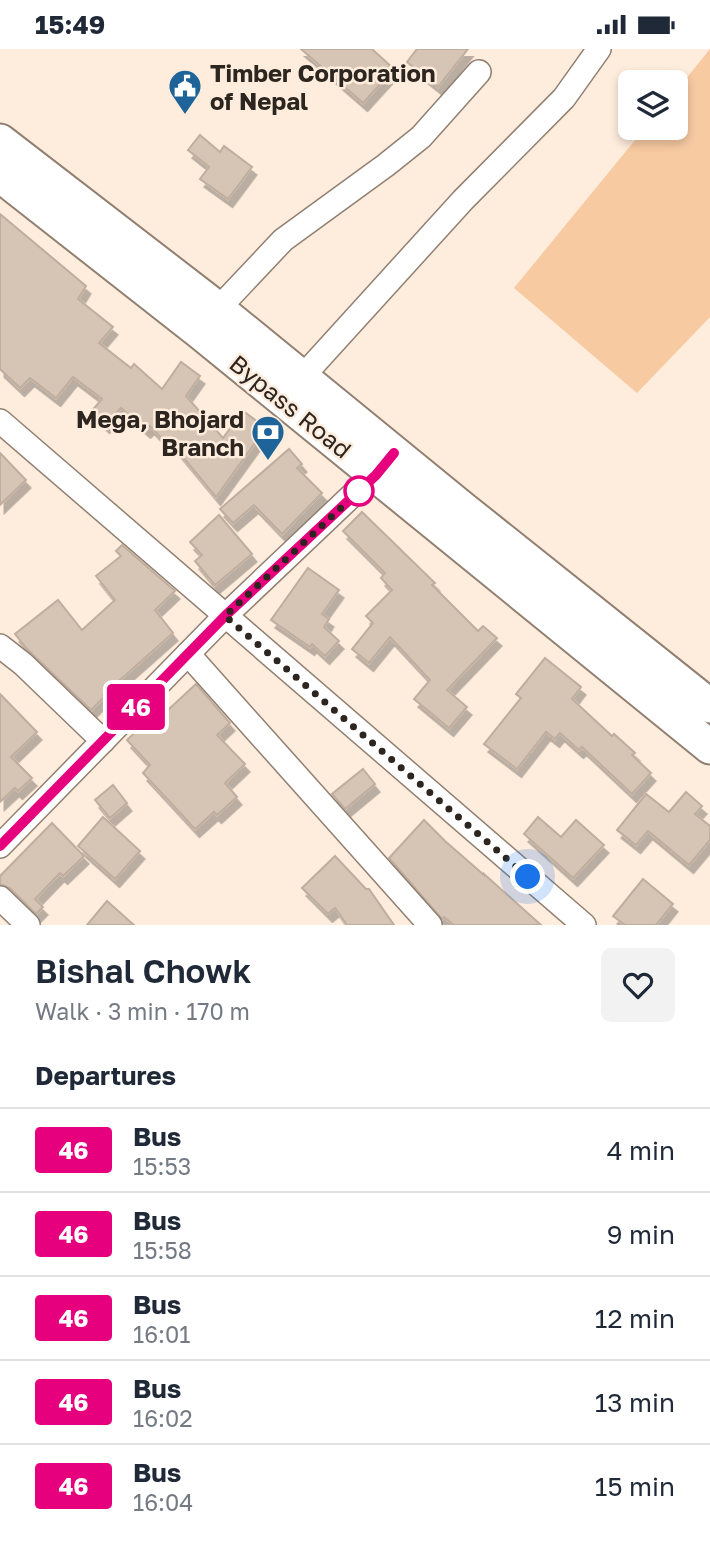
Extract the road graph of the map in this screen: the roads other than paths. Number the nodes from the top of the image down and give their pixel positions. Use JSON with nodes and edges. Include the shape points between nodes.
{"nodes":[{"id":1,"x":599,"y":49,"type":"edge"},
{"id":2,"x":479,"y":72,"type":"dead end"},
{"id":3,"x":0,"y":141,"type":"edge"},
{"id":4,"x":0,"y":174,"type":"edge"},
{"id":5,"x":218,"y":309,"type":"junction"},
{"id":6,"x":292,"y":388,"type":"junction"},
{"id":7,"x":0,"y":421,"type":"edge"},
{"id":8,"x":385,"y":464,"type":"junction"},
{"id":9,"x":225,"y":616,"type":"junction"},
{"id":10,"x":0,"y":646,"type":"edge"},
{"id":11,"x":188,"y":654,"type":"junction"},
{"id":12,"x":710,"y":706,"type":"edge"},
{"id":13,"x":103,"y":741,"type":"junction"},
{"id":14,"x":710,"y":747,"type":"edge"},
{"id":15,"x":0,"y":846,"type":"edge"},
{"id":16,"x":0,"y":898,"type":"edge"},
{"id":17,"x":28,"y":925,"type":"edge"},
{"id":18,"x":430,"y":925,"type":"edge"},
{"id":19,"x":584,"y":925,"type":"edge"}],
"edges":[{"from":1,"to":6,"type":"street","via":[[564,98],[463,200]]},
{"from":2,"to":5,"type":"street","via":[[421,137],[283,240]]},
{"from":3,"to":5,"type":"highway","name":"Bypass Road"},
{"from":4,"to":6,"type":"highway","name":"Bypass Road","via":[[200,332]]},
{"from":5,"to":6,"type":"highway","name":"Bypass Road"},
{"from":6,"to":8,"type":"highway","name":"Bypass Road"},
{"from":7,"to":9,"type":"street"},
{"from":8,"to":9,"type":"street"},
{"from":8,"to":12,"type":"highway","name":"Bypass Road"},
{"from":8,"to":14,"type":"highway","name":"Bypass Road"},
{"from":9,"to":11,"type":"street"},
{"from":9,"to":19,"type":"street"},
{"from":10,"to":13,"type":"street"},
{"from":11,"to":13,"type":"street"},
{"from":11,"to":18,"type":"street"},
{"from":13,"to":15,"type":"street"},
{"from":16,"to":17,"type":"street"}]}
